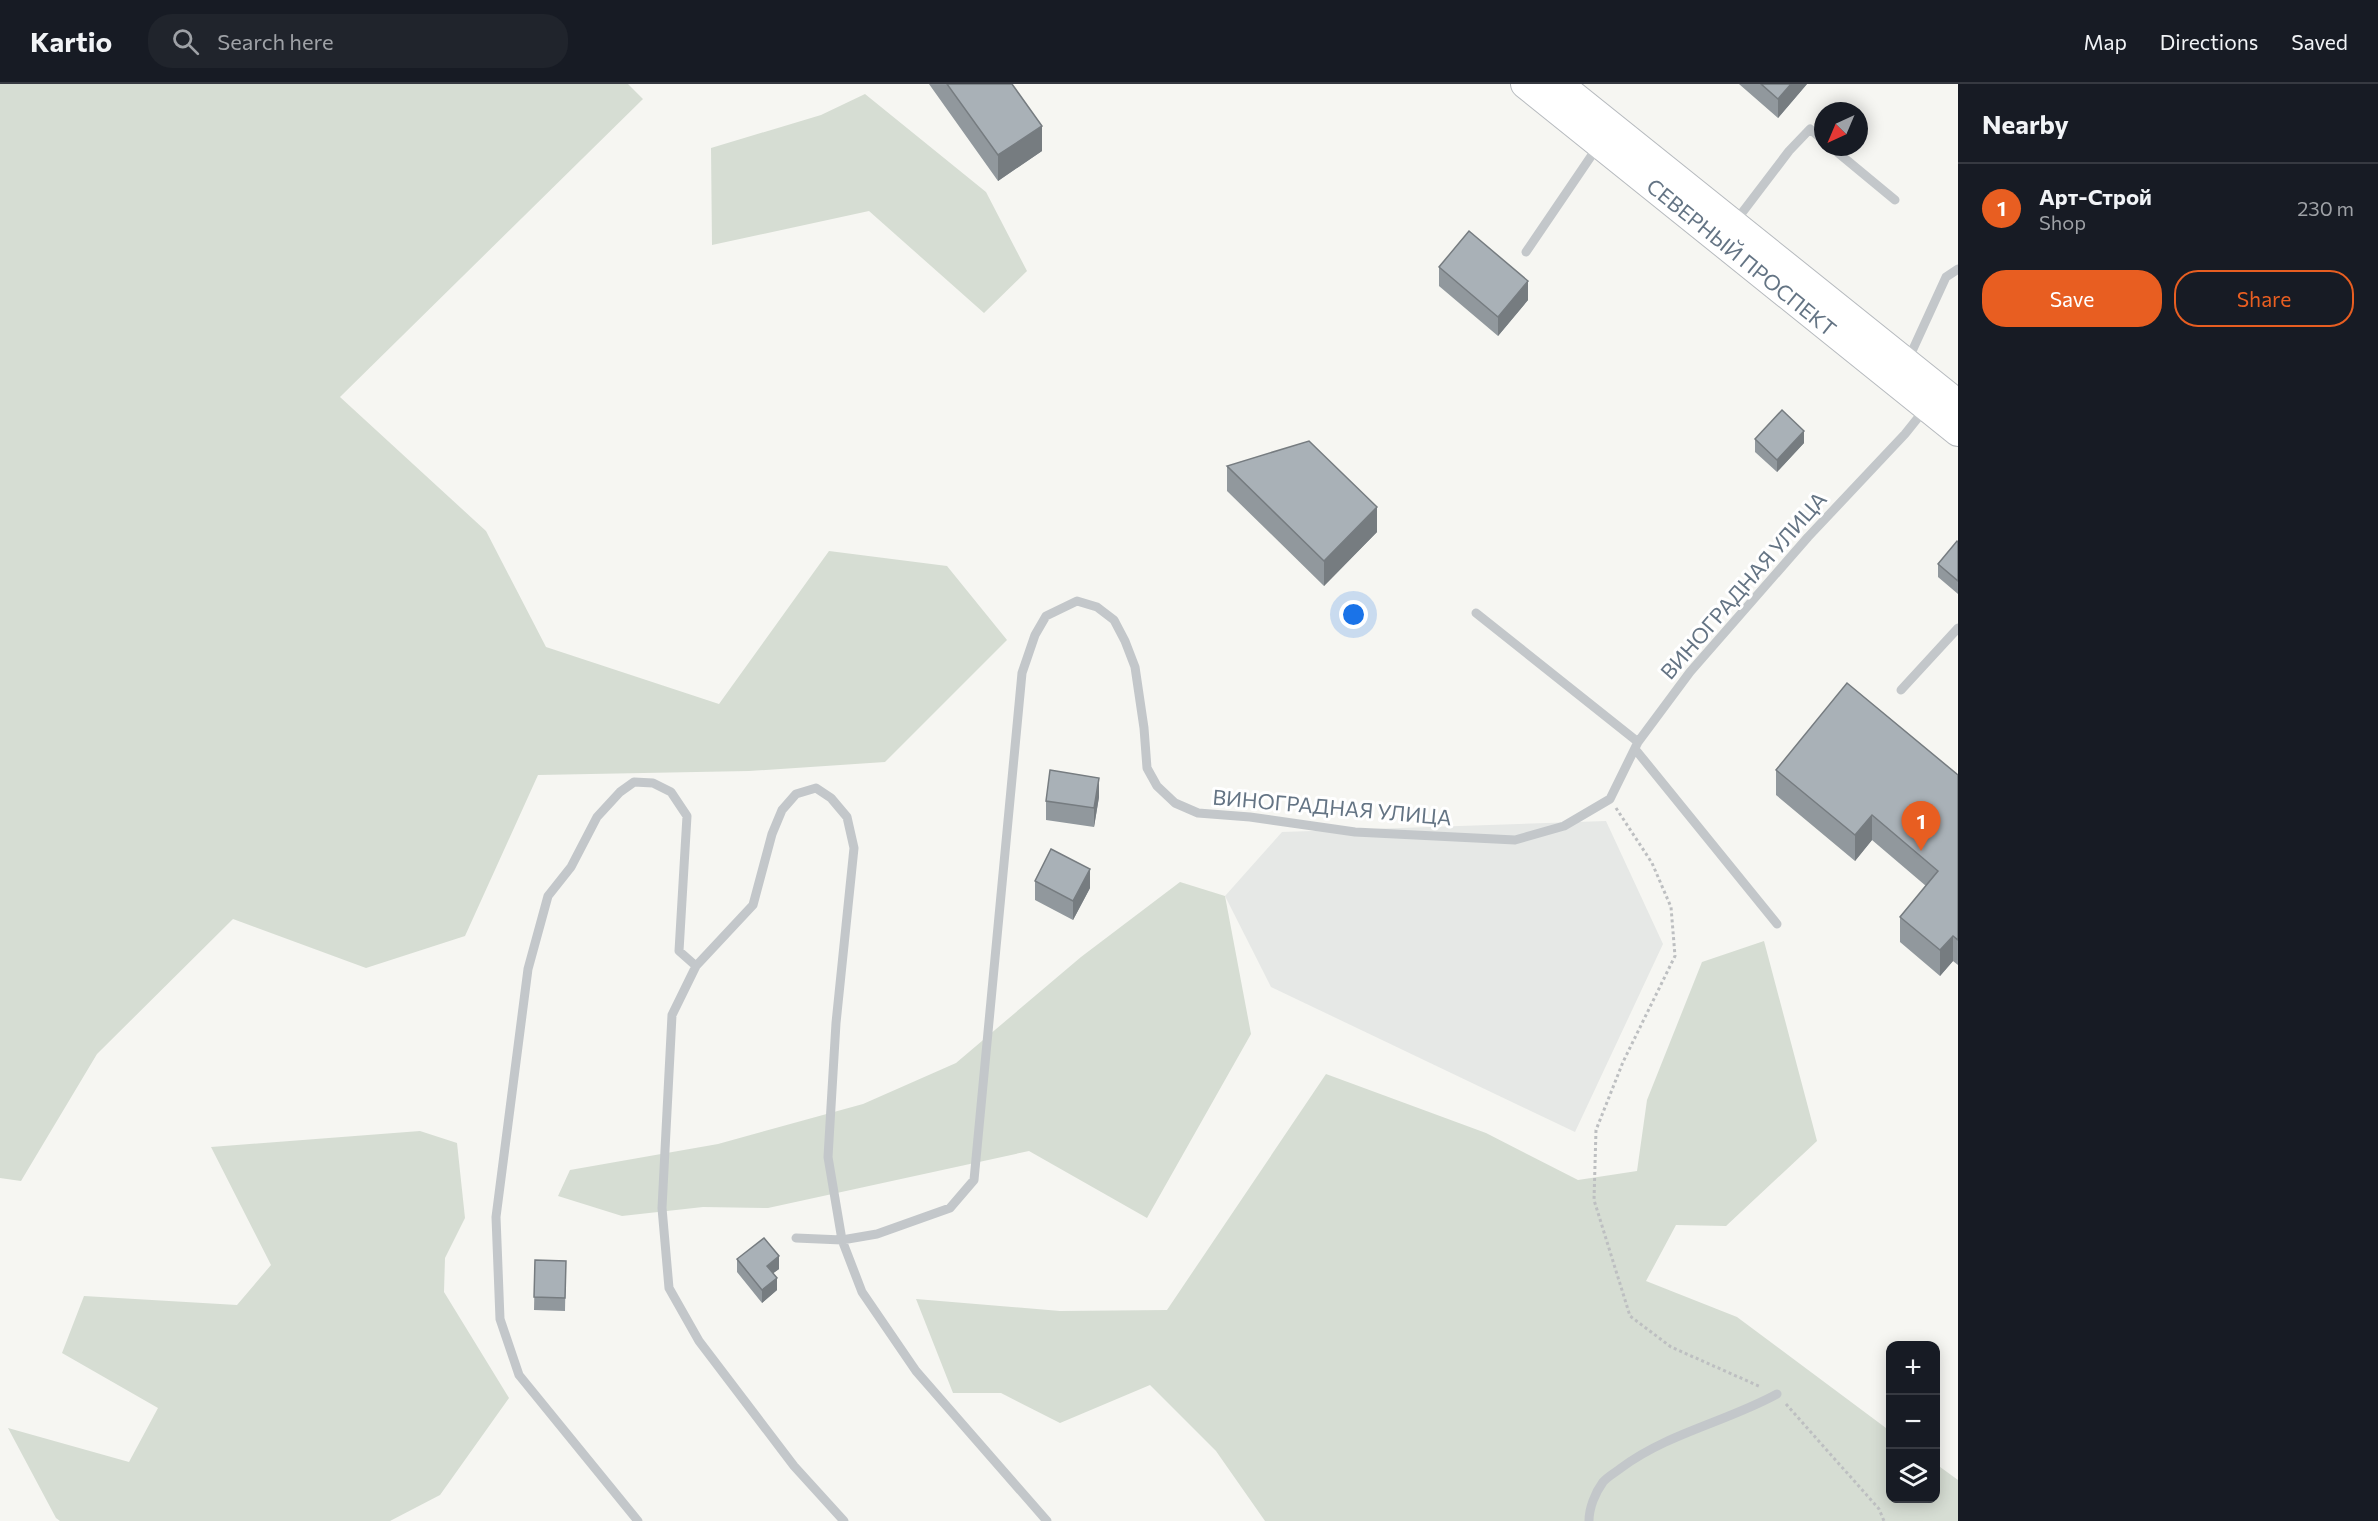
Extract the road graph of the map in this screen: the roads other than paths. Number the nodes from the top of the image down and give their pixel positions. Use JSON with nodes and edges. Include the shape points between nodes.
{"nodes":[{"id":1,"x":1525,"y":84,"type":"edge"},
{"id":2,"x":1568,"y":87,"type":"edge"},
{"id":3,"x":1814,"y":132,"type":"edge"},
{"id":4,"x":1599,"y":144,"type":"junction"},
{"id":5,"x":1842,"y":156,"type":"edge"},
{"id":6,"x":1895,"y":200,"type":"dead end"},
{"id":7,"x":1734,"y":224,"type":"junction"},
{"id":8,"x":1526,"y":252,"type":"dead end"},
{"id":9,"x":1958,"y":269,"type":"edge"},
{"id":10,"x":1907,"y":362,"type":"junction"},
{"id":11,"x":1958,"y":404,"type":"edge"},
{"id":12,"x":1926,"y":407,"type":"junction"},
{"id":13,"x":1958,"y":432,"type":"edge"},
{"id":14,"x":1476,"y":613,"type":"dead end"},
{"id":15,"x":1958,"y":628,"type":"edge"},
{"id":16,"x":1901,"y":690,"type":"dead end"},
{"id":17,"x":1637,"y":746,"type":"junction"},
{"id":18,"x":1777,"y":924,"type":"dead end"},
{"id":19,"x":696,"y":966,"type":"junction"},
{"id":20,"x":796,"y":1238,"type":"dead end"},
{"id":21,"x":842,"y":1240,"type":"junction"},
{"id":22,"x":1777,"y":1394,"type":"road end"},
{"id":23,"x":638,"y":1521,"type":"edge"},
{"id":24,"x":844,"y":1521,"type":"edge"},
{"id":25,"x":1047,"y":1521,"type":"edge"},
{"id":26,"x":1589,"y":1521,"type":"edge"}],
"edges":[{"from":1,"to":4,"type":"main road","name":"СЕВЕРНЫЙ ПРОСПЕКТ"},
{"from":2,"to":7,"type":"main road","name":"СЕВЕРНЫЙ ПРОСПЕКТ"},
{"from":3,"to":7,"type":"lane","via":[[1810,129],[1789,151]]},
{"from":4,"to":8,"type":"lane"},
{"from":4,"to":12,"type":"main road","name":"СЕВЕРНЫЙ ПРОСПЕКТ"},
{"from":5,"to":6,"type":"lane"},
{"from":7,"to":10,"type":"main road","name":"СЕВЕРНЫЙ ПРОСПЕКТ"},
{"from":9,"to":10,"type":"lane","via":[[1946,278]]},
{"from":10,"to":11,"type":"main road","name":"СЕВЕРНЫЙ ПРОСПЕКТ"},
{"from":12,"to":13,"type":"main road","name":"СЕВЕРНЫЙ ПРОСПЕКТ"},
{"from":12,"to":17,"type":"lane","name":"ВИНОГРАДНАЯ УЛИЦА","via":[[1690,672]]},
{"from":14,"to":17,"type":"lane"},
{"from":15,"to":16,"type":"lane"},
{"from":17,"to":18,"type":"lane"},
{"from":17,"to":21,"type":"lane","name":"ВИНОГРАДНАЯ УЛИЦА","via":[[1610,799],[1564,826],[1515,840],[1355,832],[1198,813],[1175,803],[1157,786],[1147,768],[1135,667],[1114,620],[1097,607],[1077,601],[1062,606],[1046,616],[1022,673],[974,1180],[950,1208],[877,1234]]},
{"from":19,"to":21,"type":"lane","via":[[753,905],[771,834],[782,810],[796,794],[816,788],[831,798],[847,818],[854,848],[836,1023],[828,1157]]},
{"from":19,"to":23,"type":"lane","via":[[679,951],[687,816],[671,792],[653,783],[634,782],[597,817],[571,867],[548,897],[528,969],[496,1217],[500,1319],[519,1375]]},
{"from":19,"to":24,"type":"lane","via":[[672,1015],[662,1208],[669,1288],[699,1341],[794,1466]]},
{"from":20,"to":21,"type":"lane","name":"ВИНОГРАДНАЯ УЛИЦА"},
{"from":21,"to":25,"type":"lane","via":[[862,1292],[916,1371]]},
{"from":22,"to":26,"type":"lane","via":[[1690,1430],[1631,1461],[1604,1481],[1589,1509]]}]}
